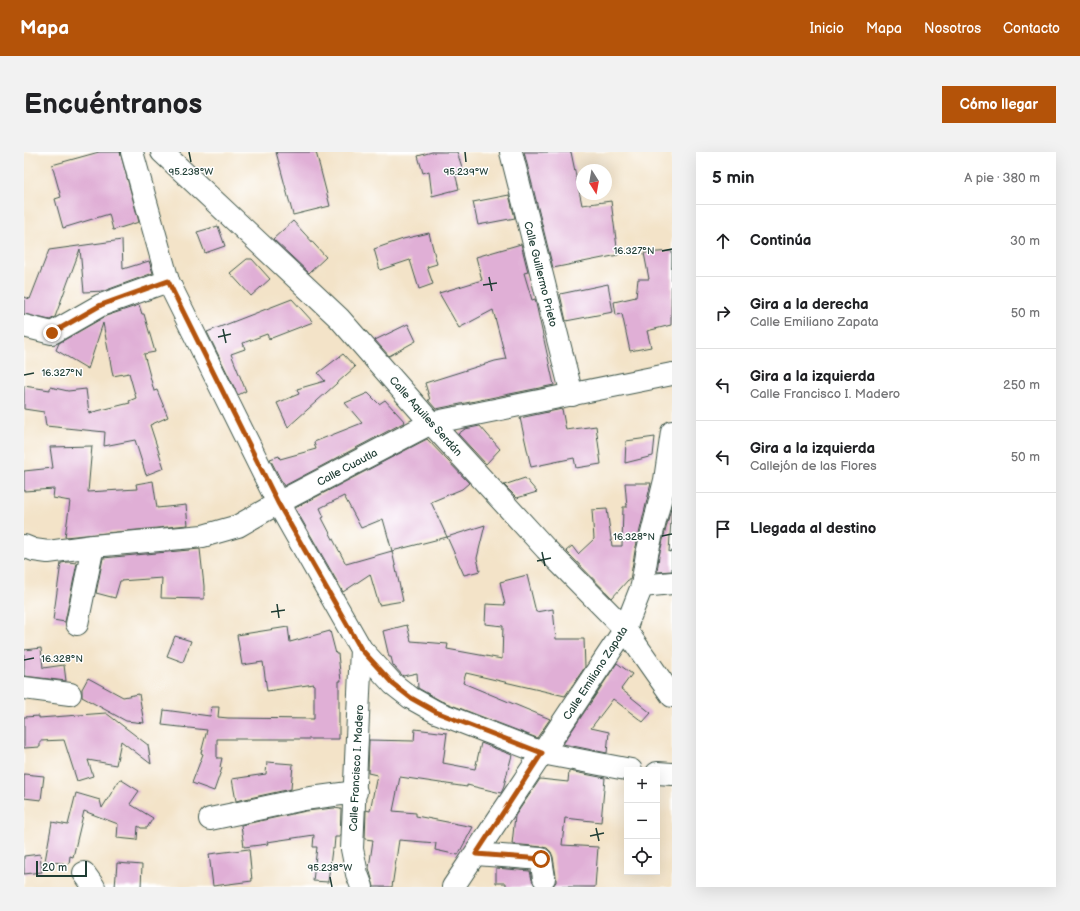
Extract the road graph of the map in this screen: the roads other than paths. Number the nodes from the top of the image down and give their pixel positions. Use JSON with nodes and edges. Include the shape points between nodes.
{"nodes":[{"id":1,"x":132,"y":152,"type":"edge"},
{"id":2,"x":162,"y":152,"type":"edge"},
{"id":3,"x":511,"y":152,"type":"edge"},
{"id":4,"x":168,"y":281,"type":"junction"},
{"id":5,"x":24,"y":326,"type":"edge"},
{"id":6,"x":672,"y":374,"type":"edge"},
{"id":7,"x":572,"y":395,"type":"junction"},
{"id":8,"x":431,"y":423,"type":"junction"},
{"id":9,"x":672,"y":432,"type":"edge"},
{"id":10,"x":278,"y":503,"type":"junction"},
{"id":11,"x":24,"y":546,"type":"edge"},
{"id":12,"x":93,"y":546,"type":"junction"},
{"id":13,"x":672,"y":583,"type":"edge"},
{"id":14,"x":642,"y":586,"type":"junction"},
{"id":15,"x":77,"y":624,"type":"dead end"},
{"id":16,"x":625,"y":629,"type":"junction"},
{"id":17,"x":361,"y":649,"type":"junction"},
{"id":18,"x":24,"y":688,"type":"edge"},
{"id":19,"x":70,"y":694,"type":"dead end"},
{"id":20,"x":672,"y":696,"type":"edge"},
{"id":21,"x":542,"y":753,"type":"junction"},
{"id":22,"x":624,"y":769,"type":"edge"},
{"id":23,"x":660,"y":773,"type":"edge"},
{"id":24,"x":672,"y":774,"type":"edge"},
{"id":25,"x":356,"y":792,"type":"junction"},
{"id":26,"x":210,"y":820,"type":"dead end"},
{"id":27,"x":476,"y":854,"type":"junction"},
{"id":28,"x":544,"y":878,"type":"dead end"},
{"id":29,"x":362,"y":887,"type":"edge"},
{"id":30,"x":454,"y":887,"type":"edge"}],
"edges":[{"from":1,"to":4,"type":"street"},
{"from":2,"to":8,"type":"street","name":"Calle Aquiles Serdán","via":[[339,318]]},
{"from":3,"to":7,"type":"street","name":"Calle Guillermo Prieto"},
{"from":4,"to":5,"type":"street","via":[[101,305],[52,333]]},
{"from":4,"to":10,"type":"street"},
{"from":6,"to":7,"type":"street","name":"Calle Cuautla"},
{"from":7,"to":8,"type":"street","name":"Calle Cuautla"},
{"from":8,"to":10,"type":"street","name":"Calle Cuautla"},
{"from":8,"to":16,"type":"street","name":"Calle Aquiles Serdán","via":[[546,549]]},
{"from":9,"to":14,"type":"street","name":"Calle Emiliano Zapata","via":[[665,480]]},
{"from":10,"to":12,"type":"street","name":"Calle Cuautla","via":[[238,526],[203,536]]},
{"from":10,"to":17,"type":"street"},
{"from":11,"to":12,"type":"street","name":"Calle Cuautla","via":[[48,552]]},
{"from":12,"to":15,"type":"street"},
{"from":13,"to":14,"type":"street"},
{"from":14,"to":16,"type":"street","name":"Calle Emiliano Zapata"},
{"from":16,"to":20,"type":"street","name":"Calle Aquiles Serdán"},
{"from":16,"to":21,"type":"street","name":"Calle Emiliano Zapata"},
{"from":17,"to":21,"type":"street","via":[[393,684],[411,698],[436,712]]},
{"from":17,"to":25,"type":"street","name":"Calle Francisco I. Madero"},
{"from":18,"to":19,"type":"street"},
{"from":21,"to":22,"type":"street"},
{"from":21,"to":27,"type":"street","name":"Calle Emiliano Zapata"},
{"from":23,"to":24,"type":"street"},
{"from":25,"to":26,"type":"street","via":[[304,799]]},
{"from":25,"to":29,"type":"street","name":"Calle Francisco I. Madero","via":[[352,850]]},
{"from":27,"to":28,"type":"street","via":[[541,859]]},
{"from":27,"to":30,"type":"street","name":"Calle Emiliano Zapata"}]}
